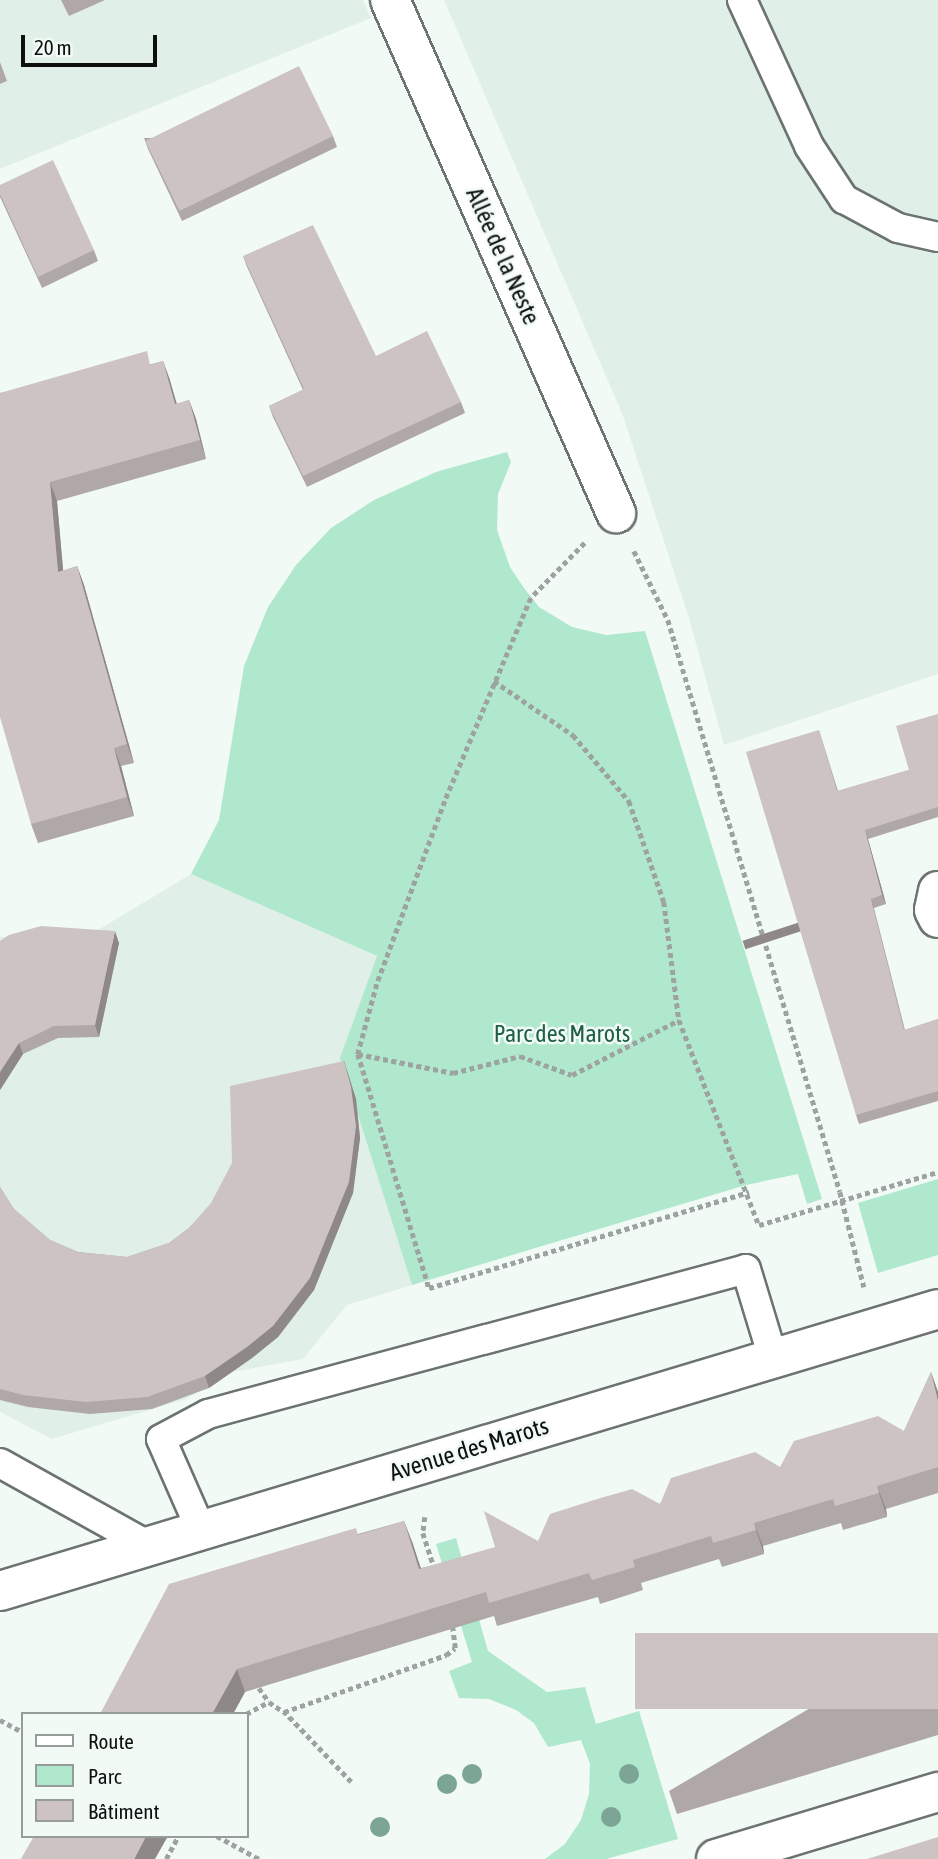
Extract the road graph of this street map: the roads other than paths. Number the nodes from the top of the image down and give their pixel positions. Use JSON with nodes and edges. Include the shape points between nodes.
{"nodes":[{"id":1,"x":390,"y":0,"type":"edge"},
{"id":2,"x":742,"y":0,"type":"edge"},
{"id":3,"x":938,"y":237,"type":"edge"},
{"id":4,"x":616,"y":513,"type":"road end"},
{"id":5,"x":938,"y":891,"type":"edge"},
{"id":6,"x":938,"y":918,"type":"edge"},
{"id":7,"x":938,"y":1309,"type":"edge"},
{"id":8,"x":774,"y":1358,"type":"junction"},
{"id":9,"x":0,"y":1463,"type":"edge"},
{"id":10,"x":201,"y":1530,"type":"junction"},
{"id":11,"x":149,"y":1546,"type":"junction"},
{"id":12,"x":0,"y":1591,"type":"edge"},
{"id":13,"x":938,"y":1792,"type":"edge"},
{"id":14,"x":716,"y":1859,"type":"edge"}],
"edges":[{"from":1,"to":4,"type":"street","name":"Allée de la Neste"},
{"from":2,"to":3,"type":"lane","via":[[809,145],[844,199],[898,228]]},
{"from":5,"to":6,"type":"street","via":[[934,909]]},
{"from":7,"to":8,"type":"street","name":"Avenue des Marots"},
{"from":8,"to":10,"type":"street","name":"Avenue des Marots"},
{"from":8,"to":10,"type":"lane","via":[[746,1269],[208,1414],[161,1439]]},
{"from":9,"to":11,"type":"lane"},
{"from":10,"to":11,"type":"street","name":"Avenue des Marots"},
{"from":11,"to":12,"type":"street","name":"Avenue des Marots"},
{"from":13,"to":14,"type":"street"}]}
